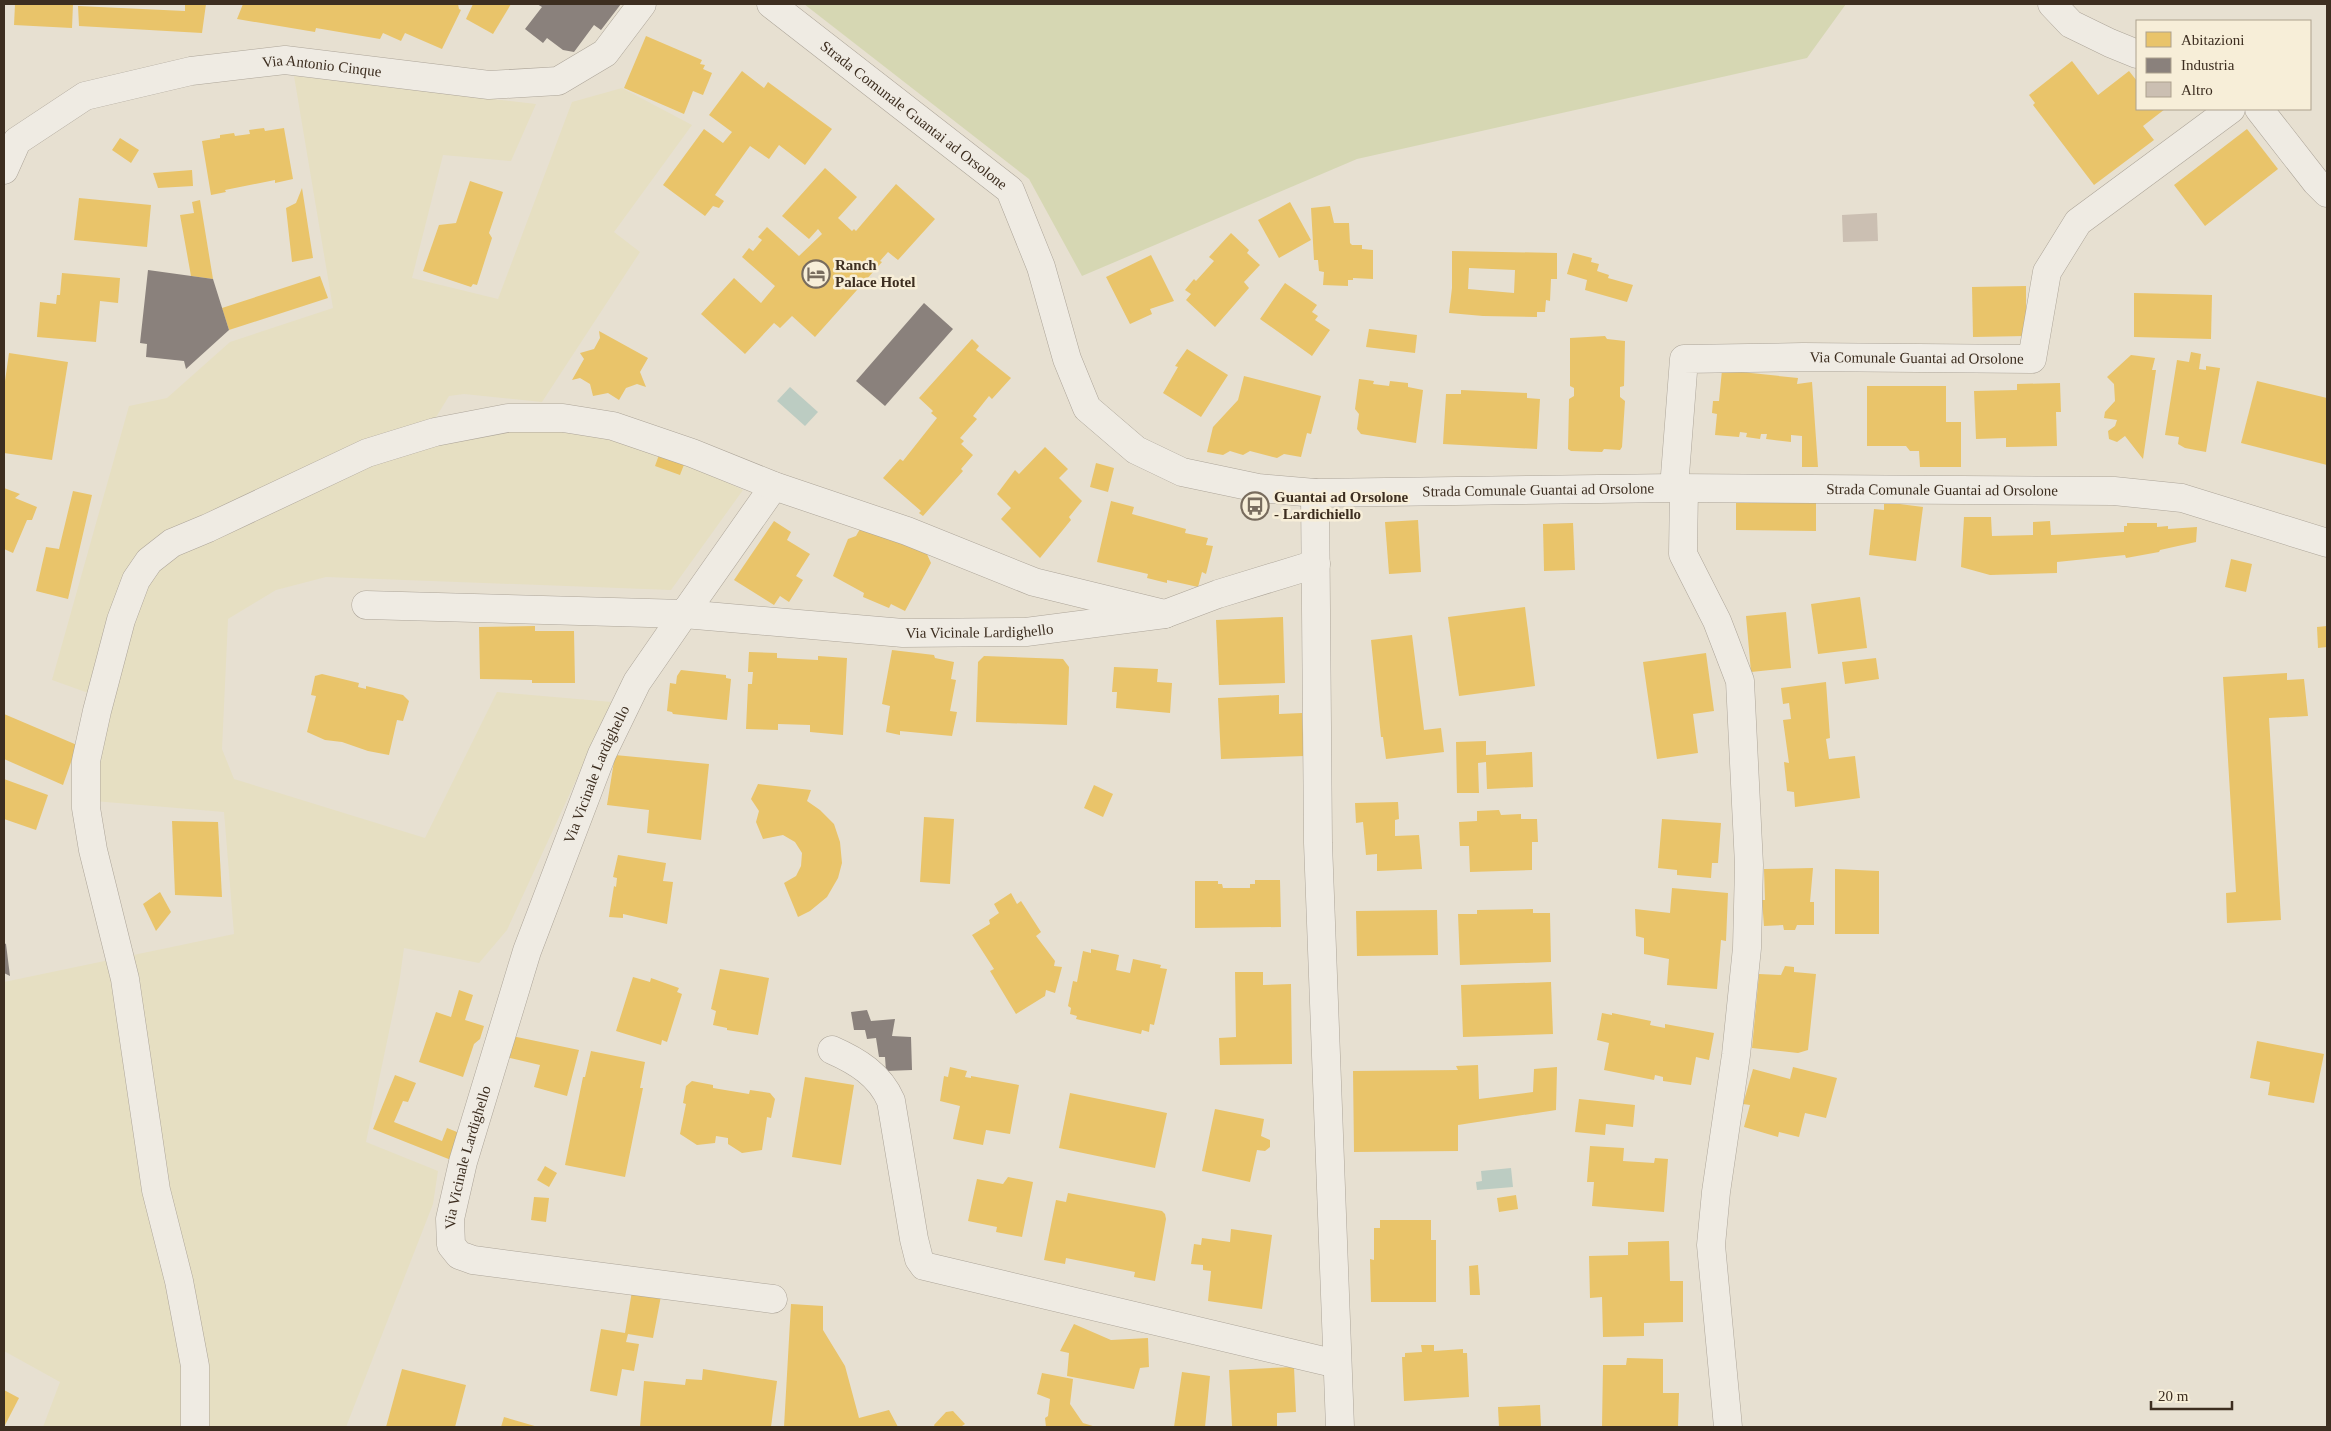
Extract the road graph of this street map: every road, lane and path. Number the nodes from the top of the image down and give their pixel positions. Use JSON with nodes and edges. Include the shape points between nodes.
{"nodes":[{"id":1,"x":642,"y":4,"type":"edge"},
{"id":2,"x":771,"y":4,"type":"edge"},
{"id":3,"x":2052,"y":4,"type":"edge"},
{"id":4,"x":2136,"y":54,"type":"edge"},
{"id":5,"x":2230,"y":110,"type":"edge"},
{"id":6,"x":2260,"y":110,"type":"edge"},
{"id":7,"x":4,"y":170,"type":"edge"},
{"id":8,"x":2327,"y":193,"type":"edge"},
{"id":9,"x":774,"y":486,"type":"junction"},
{"id":10,"x":1679,"y":488,"type":"junction"},
{"id":11,"x":1315,"y":493,"type":"junction"},
{"id":12,"x":2327,"y":543,"type":"edge"},
{"id":13,"x":1316,"y":564,"type":"junction"},
{"id":14,"x":366,"y":606,"type":"dead end"},
{"id":15,"x":684,"y":614,"type":"junction"},
{"id":16,"x":1165,"y":614,"type":"junction"},
{"id":17,"x":832,"y":1050,"type":"dead end"},
{"id":18,"x":773,"y":1299,"type":"dead end"},
{"id":19,"x":1336,"y":1364,"type":"junction"},
{"id":20,"x":195,"y":1427,"type":"edge"},
{"id":21,"x":1340,"y":1427,"type":"edge"},
{"id":22,"x":1728,"y":1427,"type":"edge"}],
"edges":[{"from":1,"to":7,"type":"street","name":"Via Antonio Cinque","via":[[605,53],[558,81],[489,85],[285,60],[191,71],[85,96],[17,141]]},
{"from":2,"to":11,"type":"street","name":"Strada Comunale Guantai ad Orsolone","via":[[1010,190],[1041,267],[1067,359],[1087,408],[1136,450],[1182,472],[1258,488]]},
{"from":3,"to":4,"type":"street","via":[[2071,24]]},
{"from":5,"to":10,"type":"street","name":"Via Comunale Guantai ad Orsolone","via":[[2078,222],[2047,272],[2032,359],[1684,359]]},
{"from":6,"to":8,"type":"street"},
{"from":9,"to":15,"type":"street"},
{"from":9,"to":16,"type":"street","via":[[907,531],[1034,582]]},
{"from":9,"to":20,"type":"street","via":[[692,452],[613,426],[563,418],[508,418],[435,432],[367,453],[172,543],[148,561],[136,580],[121,620],[96,711],[86,761],[86,808],[97,869],[125,979],[156,1190],[179,1281],[195,1366]]},
{"from":10,"to":11,"type":"street","name":"Strada Comunale Guantai ad Orsolone"},
{"from":10,"to":12,"type":"street","name":"Strada Comunale Guantai ad Orsolone","via":[[2114,491],[2182,498]]},
{"from":10,"to":22,"type":"street","via":[[1683,554],[1716,621],[1740,681],[1748,846],[1747,948],[1711,1245]]},
{"from":11,"to":13,"type":"street"},
{"from":13,"to":16,"type":"street","name":"Via Vicinale Lardighello"},
{"from":13,"to":19,"type":"street","via":[[1318,843]]},
{"from":14,"to":15,"type":"street"},
{"from":15,"to":16,"type":"street","name":"Via Vicinale Lardighello","via":[[903,633],[1026,632]]},
{"from":15,"to":18,"type":"street","name":"Via Vicinale Lardighello","via":[[638,682],[602,754],[528,951],[463,1162],[450,1219],[451,1245],[459,1255],[472,1260]]},
{"from":17,"to":19,"type":"street","via":[[867,1069],[888,1095],[914,1239],[919,1260],[924,1266]]},
{"from":19,"to":21,"type":"street"}]}
